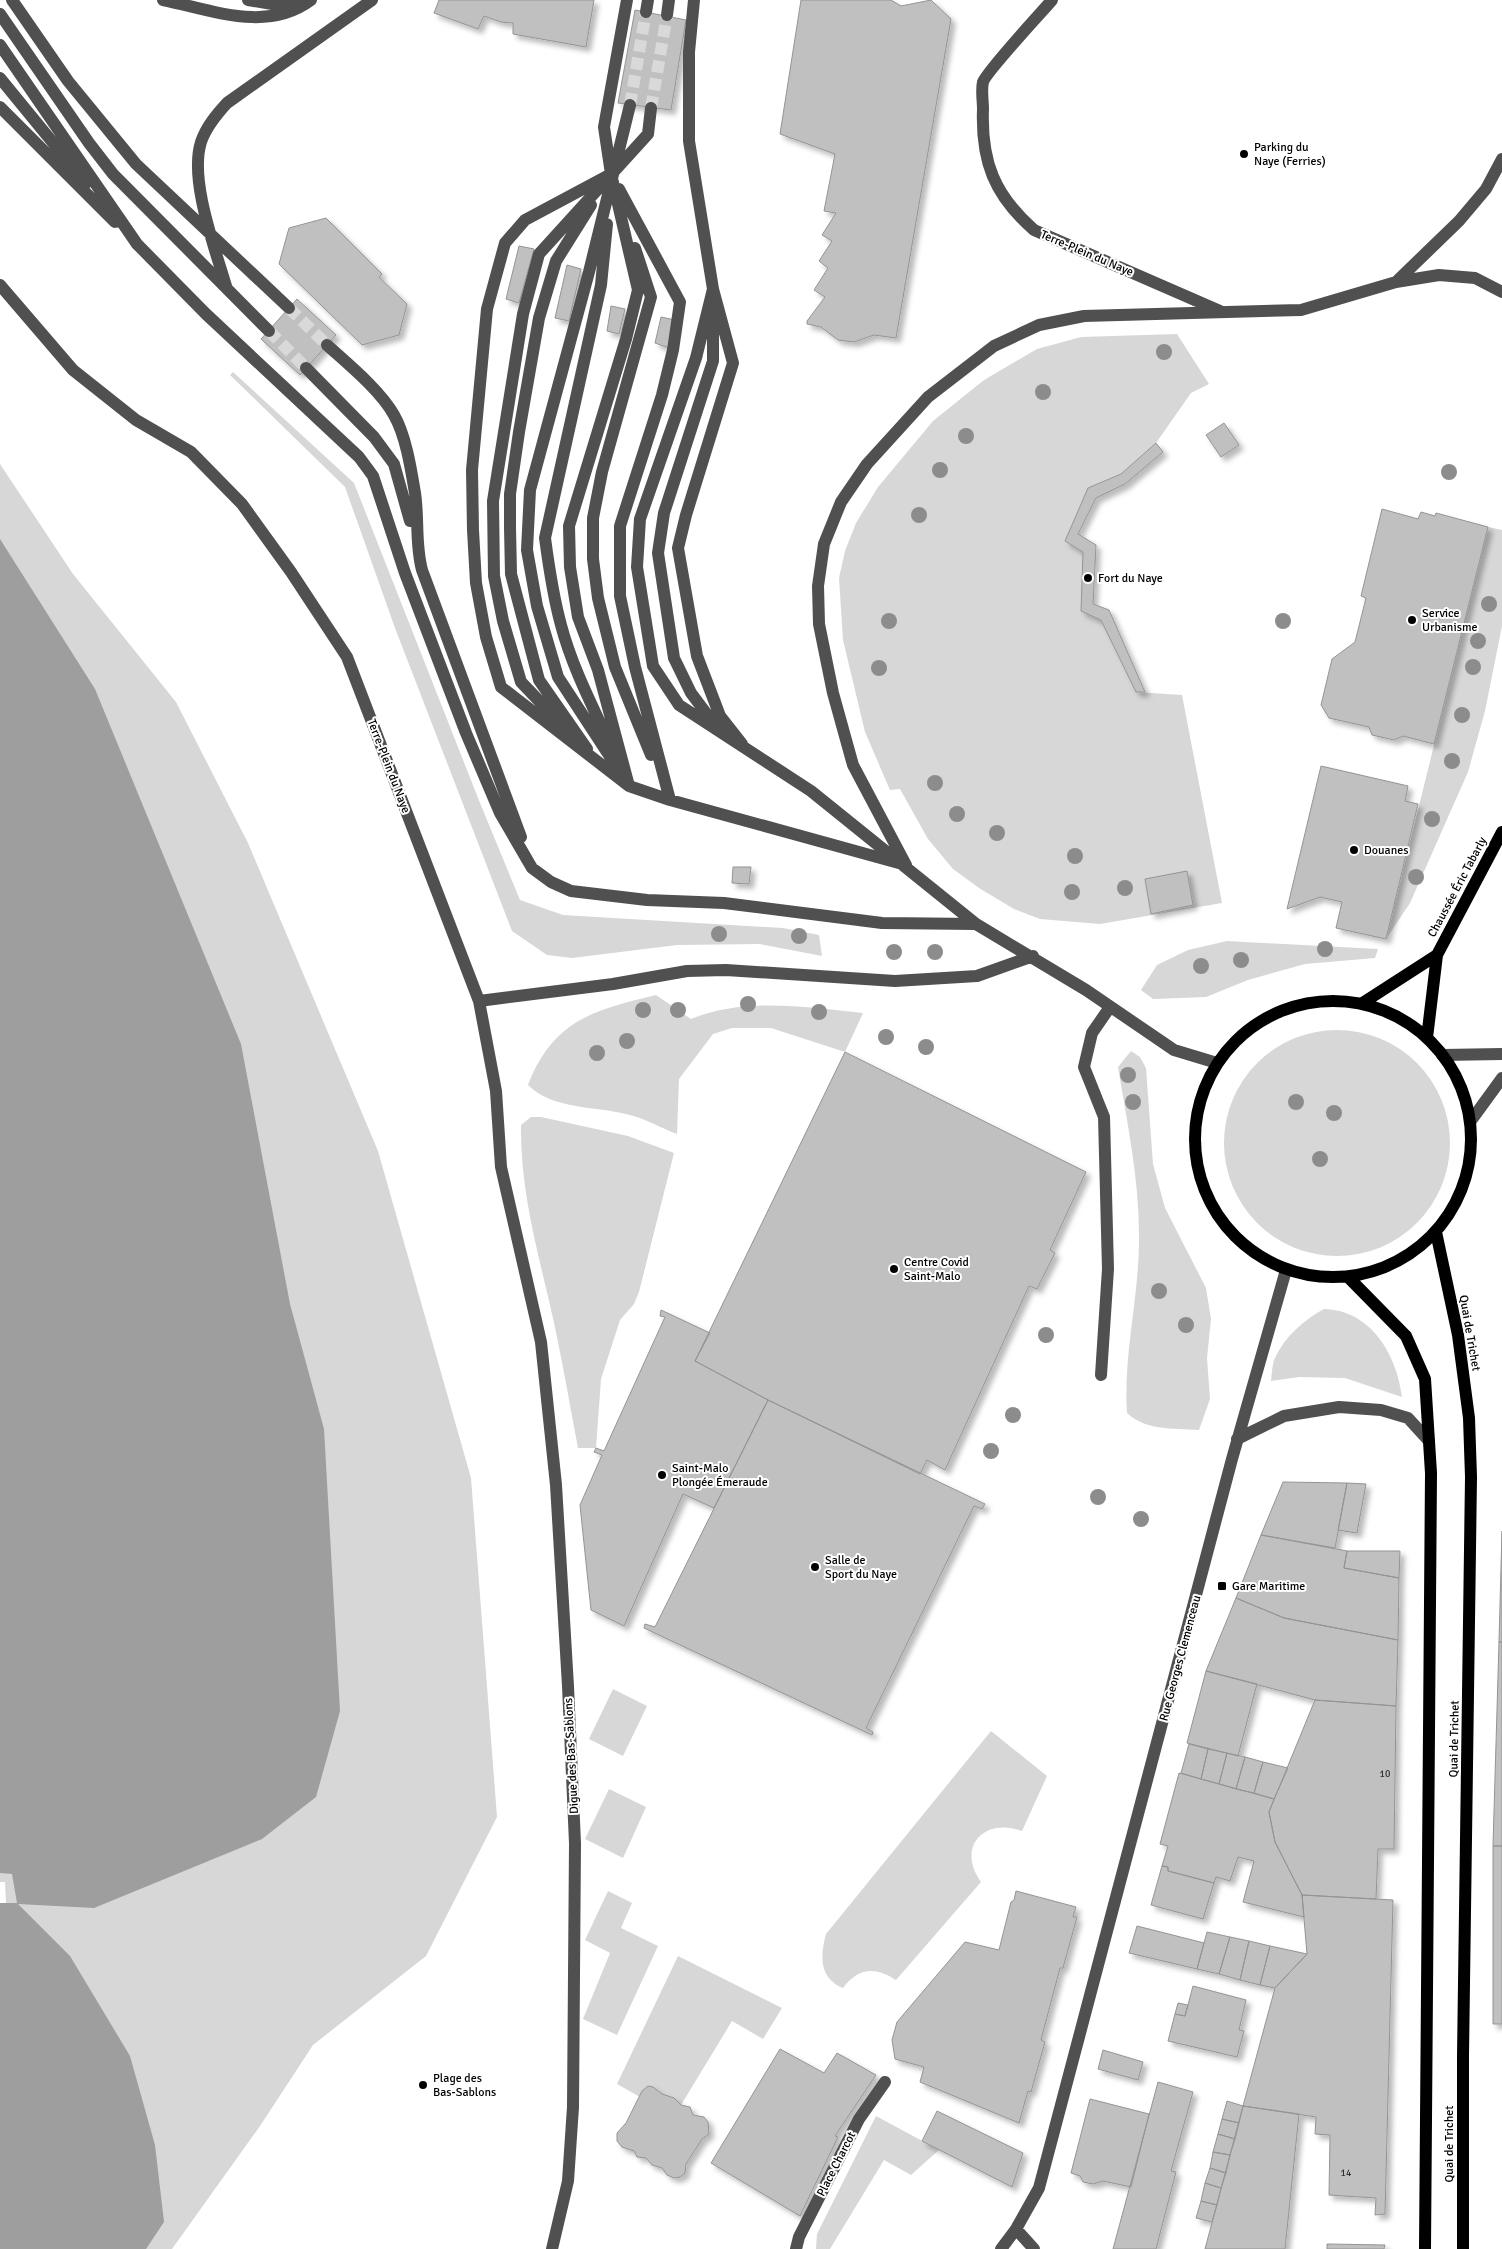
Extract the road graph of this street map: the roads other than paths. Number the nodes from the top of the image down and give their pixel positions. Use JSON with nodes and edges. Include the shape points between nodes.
{"nodes":[{"id":1,"x":12,"y":0,"type":"edge"},
{"id":2,"x":163,"y":0,"type":"edge"},
{"id":3,"x":248,"y":0,"type":"edge"},
{"id":4,"x":372,"y":0,"type":"edge"},
{"id":5,"x":627,"y":0,"type":"edge"},
{"id":6,"x":669,"y":0,"type":"edge"},
{"id":7,"x":694,"y":0,"type":"edge"},
{"id":8,"x":1052,"y":0,"type":"edge"},
{"id":9,"x":309,"y":2,"type":"edge"},
{"id":10,"x":0,"y":14,"type":"edge"},
{"id":11,"x":667,"y":15,"type":"tunnel mouth"},
{"id":12,"x":0,"y":45,"type":"edge"},
{"id":13,"x":0,"y":78,"type":"edge"},
{"id":14,"x":630,"y":105,"type":"tunnel mouth"},
{"id":15,"x":0,"y":107,"type":"edge"},
{"id":16,"x":650,"y":108,"type":"tunnel mouth"},
{"id":17,"x":1502,"y":159,"type":"edge"},
{"id":18,"x":611,"y":174,"type":"junction"},
{"id":19,"x":210,"y":234,"type":"junction"},
{"id":20,"x":137,"y":244,"type":"junction"},
{"id":21,"x":1396,"y":282,"type":"junction"},
{"id":22,"x":0,"y":285,"type":"edge"},
{"id":23,"x":226,"y":288,"type":"junction"},
{"id":24,"x":714,"y":289,"type":"junction"},
{"id":25,"x":1502,"y":292,"type":"edge"},
{"id":26,"x":289,"y":308,"type":"tunnel mouth"},
{"id":27,"x":1225,"y":313,"type":"junction"},
{"id":28,"x":268,"y":331,"type":"tunnel mouth"},
{"id":29,"x":327,"y":345,"type":"tunnel mouth"},
{"id":30,"x":306,"y":368,"type":"tunnel mouth"},
{"id":31,"x":416,"y":550,"type":"junction"},
{"id":32,"x":720,"y":733,"type":"junction"},
{"id":33,"x":749,"y":752,"type":"junction"},
{"id":34,"x":596,"y":761,"type":"junction"},
{"id":35,"x":629,"y":786,"type":"junction"},
{"id":36,"x":670,"y":800,"type":"junction"},
{"id":37,"x":1502,"y":832,"type":"edge"},
{"id":38,"x":906,"y":865,"type":"junction"},
{"id":39,"x":532,"y":868,"type":"junction"},
{"id":40,"x":976,"y":924,"type":"junction"},
{"id":41,"x":1437,"y":955,"type":"junction"},
{"id":42,"x":1033,"y":956,"type":"junction"},
{"id":43,"x":479,"y":1001,"type":"junction"},
{"id":44,"x":1361,"y":1004,"type":"junction"},
{"id":45,"x":1110,"y":1006,"type":"junction"},
{"id":46,"x":1426,"y":1038,"type":"junction"},
{"id":47,"x":1442,"y":1054,"type":"junction"},
{"id":48,"x":1502,"y":1054,"type":"edge"},
{"id":49,"x":1216,"y":1063,"type":"junction"},
{"id":50,"x":1502,"y":1078,"type":"edge"},
{"id":51,"x":1470,"y":1122,"type":"junction"},
{"id":52,"x":1436,"y":1232,"type":"junction"},
{"id":53,"x":524,"y":1264,"type":"joint"},
{"id":54,"x":1286,"y":1270,"type":"junction"},
{"id":55,"x":1348,"y":1277,"type":"junction"},
{"id":56,"x":1101,"y":1375,"type":"dead end"},
{"id":57,"x":1237,"y":1439,"type":"junction"},
{"id":58,"x":1429,"y":1441,"type":"junction"},
{"id":59,"x":885,"y":2082,"type":"dead end"},
{"id":60,"x":1016,"y":2229,"type":"junction"},
{"id":61,"x":552,"y":2249,"type":"edge"},
{"id":62,"x":796,"y":2249,"type":"edge"},
{"id":63,"x":1001,"y":2249,"type":"edge"},
{"id":64,"x":1034,"y":2249,"type":"edge"},
{"id":65,"x":1425,"y":2249,"type":"edge"},
{"id":66,"x":1463,"y":2249,"type":"edge"}],
"edges":[{"from":1,"to":19,"type":"street","via":[[110,135]]},
{"from":2,"to":9,"type":"street","via":[[254,19],[282,16]]},
{"from":3,"to":9,"type":"street","via":[[278,5]]},
{"from":4,"to":19,"type":"street","via":[[227,103],[209,124],[201,143],[198,165],[201,197]]},
{"from":5,"to":18,"type":"street","via":[[604,127]]},
{"from":6,"to":11,"type":"street"},
{"from":7,"to":24,"type":"street","via":[[689,52],[689,141]]},
{"from":8,"to":27,"type":"street","name":"Terre-Plein du Naye","via":[[983,81],[982,138],[988,165],[1000,192],[1014,213],[1034,230]]},
{"from":10,"to":23,"type":"street","via":[[114,174]]},
{"from":12,"to":20,"type":"street"},
{"from":13,"to":20,"type":"street"},
{"from":14,"to":18,"type":"street"},
{"from":15,"to":20,"type":"street"},
{"from":16,"to":18,"type":"street","via":[[648,134]]},
{"from":17,"to":21,"type":"street","via":[[1486,189],[1459,221]]},
{"from":18,"to":34,"type":"street","via":[[556,261],[539,318],[510,494],[511,574],[539,680]]},
{"from":18,"to":34,"type":"street","via":[[539,254],[523,314],[493,501],[494,576],[521,682]]},
{"from":18,"to":34,"type":"street","via":[[525,220],[504,243],[487,309],[472,470],[476,583],[486,637],[502,686]]},
{"from":18,"to":35,"type":"street","via":[[638,290],[569,526],[578,617],[598,670]]},
{"from":18,"to":35,"type":"street","via":[[601,285],[545,538],[561,627],[578,674]]},
{"from":18,"to":35,"type":"street","via":[[589,272],[530,490],[527,550],[537,606],[558,677]]},
{"from":18,"to":36,"type":"street","via":[[652,297],[602,472],[593,518],[593,559],[598,598],[615,667]]},
{"from":18,"to":36,"type":"street","via":[[680,302],[662,395],[620,526],[620,596]]},
{"from":19,"to":23,"type":"street"},
{"from":19,"to":26,"type":"street"},
{"from":20,"to":39,"type":"street","via":[[206,314],[359,457],[374,476],[405,573],[466,733],[500,813]]},
{"from":21,"to":25,"type":"street","via":[[1439,275],[1475,278]]},
{"from":21,"to":27,"type":"street","via":[[1302,310]]},
{"from":22,"to":43,"type":"street","name":"Terre-Plein du Naye","via":[[73,370],[136,420],[191,452],[242,504],[291,572],[347,657]]},
{"from":23,"to":28,"type":"street"},
{"from":24,"to":32,"type":"street","via":[[713,361],[664,513],[658,553],[674,658],[691,693]]},
{"from":24,"to":32,"type":"street","via":[[696,358],[640,519],[637,567],[653,666],[679,705]]},
{"from":24,"to":33,"type":"street","via":[[733,363],[678,548],[697,656],[720,716]]},
{"from":27,"to":38,"type":"street","via":[[1084,316],[1039,325],[994,346],[928,397],[867,464],[841,502],[824,544],[818,586],[819,624],[853,765]]},
{"from":29,"to":31,"type":"street","via":[[394,415],[415,494]]},
{"from":30,"to":31,"type":"street","via":[[374,437],[394,464]]},
{"from":31,"to":39,"type":"street"},
{"from":32,"to":33,"type":"street"},
{"from":33,"to":38,"type":"street","via":[[811,791]]},
{"from":34,"to":35,"type":"street"},
{"from":35,"to":36,"type":"street"},
{"from":36,"to":38,"type":"street"},
{"from":37,"to":41,"type":"main road","name":"Chaussée Éric Tabarly"},
{"from":38,"to":40,"type":"street","via":[[929,888]]},
{"from":39,"to":40,"type":"street","via":[[571,891],[647,900],[724,903],[882,923]]},
{"from":40,"to":42,"type":"street"},
{"from":41,"to":44,"type":"main road","name":"Chaussée Éric Tabarly"},
{"from":41,"to":46,"type":"main road","name":"Chaussée Éric Tabarly"},
{"from":42,"to":43,"type":"street","via":[[977,976],[895,980],[726,970],[687,971]]},
{"from":42,"to":45,"type":"street"},
{"from":43,"to":53,"type":"street","name":"Terre-Plein du Naye","via":[[496,1091],[501,1167]]},
{"from":44,"to":46,"type":"main road","via":[[1396,1016]]},
{"from":44,"to":49,"type":"main road","via":[[1320,1001],[1280,1011],[1244,1032]]},
{"from":45,"to":49,"type":"street","via":[[1174,1050]]},
{"from":45,"to":56,"type":"street","via":[[1092,1033],[1084,1068],[1104,1117],[1108,1269]]},
{"from":46,"to":47,"type":"main road"},
{"from":47,"to":48,"type":"street"},
{"from":47,"to":51,"type":"main road","via":[[1455,1076]]},
{"from":49,"to":54,"type":"main road","via":[[1199,1101],[1194,1142],[1201,1183],[1220,1220],[1237,1238],[1249,1250]]},
{"from":50,"to":51,"type":"street"},
{"from":51,"to":52,"type":"main road","via":[[1470,1152],[1464,1181],[1453,1208]]},
{"from":52,"to":55,"type":"main road","via":[[1410,1254],[1381,1270]]},
{"from":52,"to":66,"type":"main road","name":"Quai de Trichet","via":[[1458,1335],[1469,1418],[1471,1477]]},
{"from":53,"to":61,"type":"street","name":"Digue des Bas-Sablons","via":[[540,1342],[556,1485],[575,1843],[573,2107],[568,2182]]},
{"from":54,"to":55,"type":"main road","via":[[1316,1277]]},
{"from":54,"to":57,"type":"street","name":"Rue Georges Clemenceau"},
{"from":55,"to":58,"type":"main road","name":"Quai de Trichet","via":[[1406,1336],[1425,1379]]},
{"from":57,"to":58,"type":"street","via":[[1284,1416],[1339,1407],[1381,1410],[1408,1418]]},
{"from":57,"to":60,"type":"street","name":"Rue Georges Clemenceau","via":[[1039,2188]]},
{"from":58,"to":65,"type":"main road","name":"Quai de Trichet"},
{"from":59,"to":62,"type":"street","name":"Place Charcot","via":[[859,2119],[799,2237]]},
{"from":60,"to":63,"type":"street","name":"Rue Georges Clemenceau"},
{"from":60,"to":64,"type":"street"}]}
